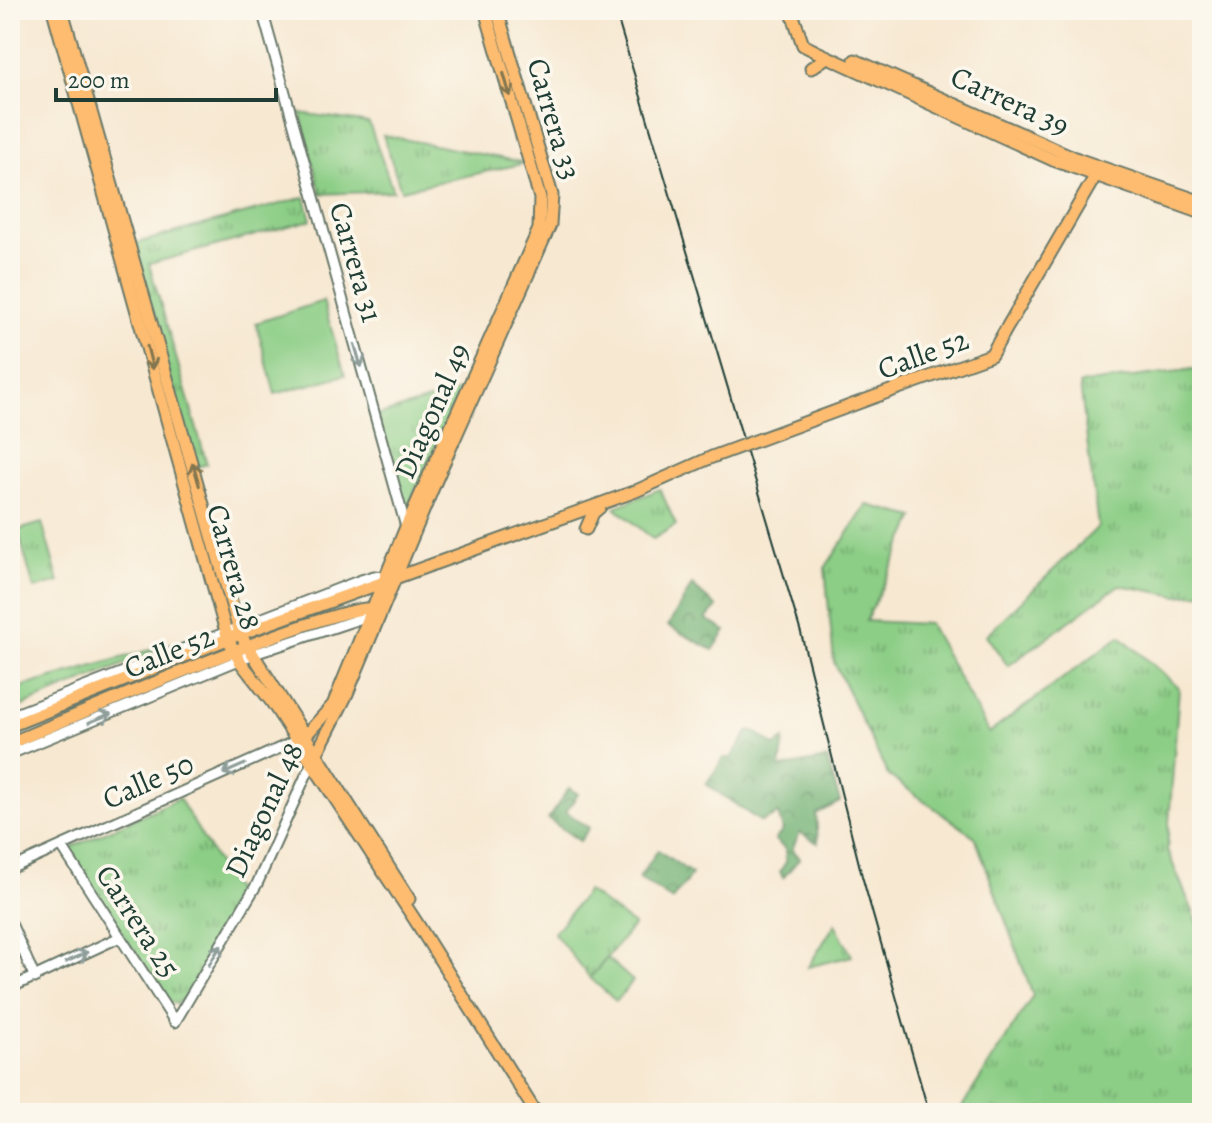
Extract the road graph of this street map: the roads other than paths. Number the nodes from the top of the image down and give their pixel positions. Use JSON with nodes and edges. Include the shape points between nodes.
{"nodes":[{"id":1,"x":53,"y":10,"type":"edge"},
{"id":2,"x":62,"y":10,"type":"edge"},
{"id":3,"x":262,"y":10,"type":"edge"},
{"id":4,"x":485,"y":10,"type":"edge"},
{"id":5,"x":497,"y":10,"type":"edge"},
{"id":6,"x":791,"y":10,"type":"edge"},
{"id":7,"x":802,"y":41,"type":"junction"},
{"id":8,"x":827,"y":57,"type":"junction"},
{"id":9,"x":811,"y":68,"type":"dead end"},
{"id":10,"x":537,"y":140,"type":"junction"},
{"id":11,"x":524,"y":143,"type":"junction"},
{"id":12,"x":542,"y":157,"type":"junction"},
{"id":13,"x":529,"y":159,"type":"junction"},
{"id":14,"x":1097,"y":172,"type":"junction"},
{"id":15,"x":1202,"y":202,"type":"edge"},
{"id":16,"x":1202,"y":213,"type":"edge"},
{"id":17,"x":539,"y":229,"type":"joint"},
{"id":18,"x":545,"y":242,"type":"joint"},
{"id":19,"x":664,"y":477,"type":"junction"},
{"id":20,"x":636,"y":491,"type":"junction"},
{"id":21,"x":406,"y":527,"type":"junction"},
{"id":22,"x":586,"y":529,"type":"dead end"},
{"id":23,"x":499,"y":538,"type":"junction"},
{"id":24,"x":388,"y":578,"type":"junction"},
{"id":25,"x":296,"y":604,"type":"junction"},
{"id":26,"x":311,"y":608,"type":"junction"},
{"id":27,"x":375,"y":611,"type":"junction"},
{"id":28,"x":233,"y":632,"type":"junction"},
{"id":29,"x":242,"y":653,"type":"junction"},
{"id":30,"x":10,"y":716,"type":"edge"},
{"id":31,"x":10,"y":726,"type":"edge"},
{"id":32,"x":301,"y":738,"type":"junction"},
{"id":33,"x":10,"y":743,"type":"edge"},
{"id":34,"x":10,"y":754,"type":"edge"},
{"id":35,"x":314,"y":758,"type":"junction"},
{"id":36,"x":62,"y":847,"type":"junction"},
{"id":37,"x":10,"y":869,"type":"edge"},
{"id":38,"x":10,"y":921,"type":"edge"},
{"id":39,"x":120,"y":937,"type":"junction"},
{"id":40,"x":35,"y":978,"type":"junction"},
{"id":41,"x":10,"y":988,"type":"edge"},
{"id":42,"x":175,"y":1022,"type":"joint"},
{"id":43,"x":536,"y":1113,"type":"edge"},
{"id":44,"x":544,"y":1113,"type":"edge"}],
"edges":[{"from":1,"to":28,"type":"main road","name":"Carrera 28","one_way":true},
{"from":28,"to":2,"type":"main road","name":"Carrera 28","one_way":true},
{"from":3,"to":21,"type":"street","name":"Carrera 31","one_way":true},
{"from":4,"to":11,"type":"main road","name":"Carrera 33","one_way":true},
{"from":5,"to":10,"type":"main road","name":"Carrera 33"},
{"from":6,"to":7,"type":"main road"},
{"from":7,"to":8,"type":"main road","name":"Carrera 39"},
{"from":7,"to":14,"type":"main road","name":"Carrera 39"},
{"from":8,"to":9,"type":"main road"},
{"from":8,"to":14,"type":"main road","name":"Carrera 39"},
{"from":10,"to":11,"type":"main road"},
{"from":10,"to":12,"type":"main road","name":"Carrera 33"},
{"from":11,"to":13,"type":"main road","name":"Carrera 33"},
{"from":12,"to":13,"type":"main road"},
{"from":12,"to":18,"type":"main road","name":"Carrera 33","via":[[553,201]]},
{"from":13,"to":17,"type":"main road","name":"Carrera 33","via":[[541,204]]},
{"from":14,"to":15,"type":"main road","name":"Carrera 39"},
{"from":14,"to":16,"type":"main road","name":"Carrera 39"},
{"from":14,"to":19,"type":"main road","name":"Calle 52","bridge":true,"via":[[991,355]]},
{"from":17,"to":21,"type":"main road","name":"Diagonal 49"},
{"from":18,"to":24,"type":"main road","name":"Diagonal 49"},
{"from":19,"to":20,"type":"main road","name":"Calle 52"},
{"from":19,"to":23,"type":"main road","name":"Calle 52","via":[[530,522]]},
{"from":20,"to":22,"type":"main road","via":[[595,510]]},
{"from":20,"to":23,"type":"main road","name":"Calle 52"},
{"from":21,"to":24,"type":"main road","name":"Diagonal 49"},
{"from":23,"to":24,"type":"main road","name":"Calle 52"},
{"from":24,"to":25,"type":"street","name":"Calle 52","via":[[361,580]]},
{"from":24,"to":26,"type":"main road","name":"Calle 52"},
{"from":24,"to":27,"type":"main road","name":"Diagonal 49"},
{"from":25,"to":26,"type":"main road"},
{"from":25,"to":28,"type":"street","name":"Calle 52"},
{"from":26,"to":28,"type":"main road","name":"Calle 52"},
{"from":27,"to":29,"type":"main road","name":"Calle 52","via":[[356,609]]},
{"from":27,"to":32,"type":"main road","name":"Diagonal 48","via":[[333,705]]},
{"from":27,"to":35,"type":"main road","name":"Diagonal 48","via":[[346,696]]},
{"from":28,"to":29,"type":"main road","name":"Carrera 28"},
{"from":28,"to":30,"type":"street","name":"Calle 52"},
{"from":28,"to":31,"type":"main road","name":"Calle 52"},
{"from":29,"to":32,"type":"main road","name":"Carrera 28"},
{"from":29,"to":33,"type":"main road","name":"Calle 52"},
{"from":34,"to":29,"type":"street","name":"Calle 52","one_way":true},
{"from":32,"to":35,"type":"main road","name":"Carrera 28"},
{"from":32,"to":36,"type":"street","name":"Calle 50","one_way":true},
{"from":42,"to":35,"type":"street","name":"Diagonal 48","one_way":true,"via":[[257,884]]},
{"from":35,"to":43,"type":"main road","name":"Carrera 28"},
{"from":35,"to":44,"type":"main road","name":"Carrera 28"},
{"from":36,"to":37,"type":"street","name":"Calle 50"},
{"from":36,"to":39,"type":"street","name":"Carrera 25"},
{"from":38,"to":40,"type":"street"},
{"from":40,"to":39,"type":"street","one_way":true},
{"from":39,"to":42,"type":"street","name":"Carrera 25"},
{"from":40,"to":41,"type":"street"}]}
